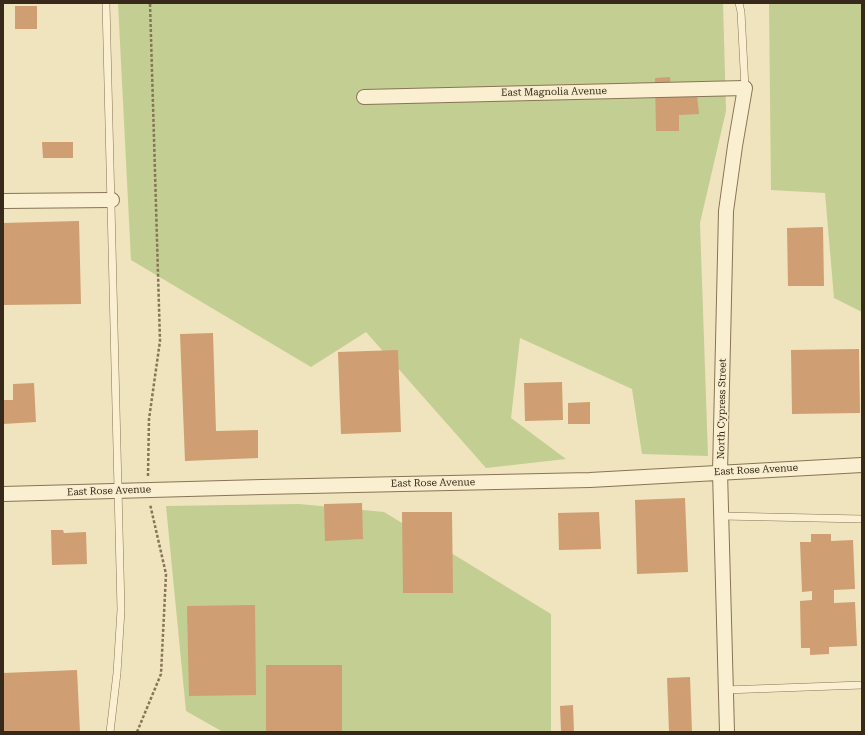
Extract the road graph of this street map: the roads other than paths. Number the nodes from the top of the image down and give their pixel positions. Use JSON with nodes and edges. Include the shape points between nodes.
{"nodes":[{"id":1,"x":106,"y":3,"type":"edge"},
{"id":2,"x":739,"y":3,"type":"edge"},
{"id":3,"x":745,"y":88,"type":"junction"},
{"id":4,"x":364,"y":97,"type":"dead end"},
{"id":5,"x":112,"y":200,"type":"junction"},
{"id":6,"x":3,"y":201,"type":"edge"},
{"id":7,"x":862,"y":466,"type":"edge"},
{"id":8,"x":720,"y":472,"type":"junction"},
{"id":9,"x":119,"y":491,"type":"junction"},
{"id":10,"x":3,"y":494,"type":"edge"},
{"id":11,"x":722,"y":516,"type":"junction"},
{"id":12,"x":862,"y":519,"type":"edge"},
{"id":13,"x":862,"y":685,"type":"edge"},
{"id":14,"x":725,"y":690,"type":"junction"},
{"id":15,"x":110,"y":732,"type":"edge"},
{"id":16,"x":727,"y":732,"type":"edge"}],
"edges":[{"from":1,"to":5,"type":"lane"},
{"from":2,"to":3,"type":"lane"},
{"from":3,"to":4,"type":"street","name":"East Magnolia Avenue"},
{"from":3,"to":8,"type":"street","name":"North Cypress Street","via":[[726,211]]},
{"from":5,"to":6,"type":"street"},
{"from":5,"to":9,"type":"lane"},
{"from":7,"to":8,"type":"street","name":"East Rose Avenue"},
{"from":8,"to":9,"type":"street","name":"East Rose Avenue","via":[[590,480]]},
{"from":8,"to":11,"type":"street","name":"North Cypress Street"},
{"from":9,"to":10,"type":"street","name":"East Rose Avenue"},
{"from":9,"to":15,"type":"lane","via":[[121,610]]},
{"from":11,"to":12,"type":"lane"},
{"from":11,"to":14,"type":"street","name":"North Cypress Street"},
{"from":13,"to":14,"type":"lane"},
{"from":14,"to":16,"type":"street","name":"North Cypress Street"}]}
